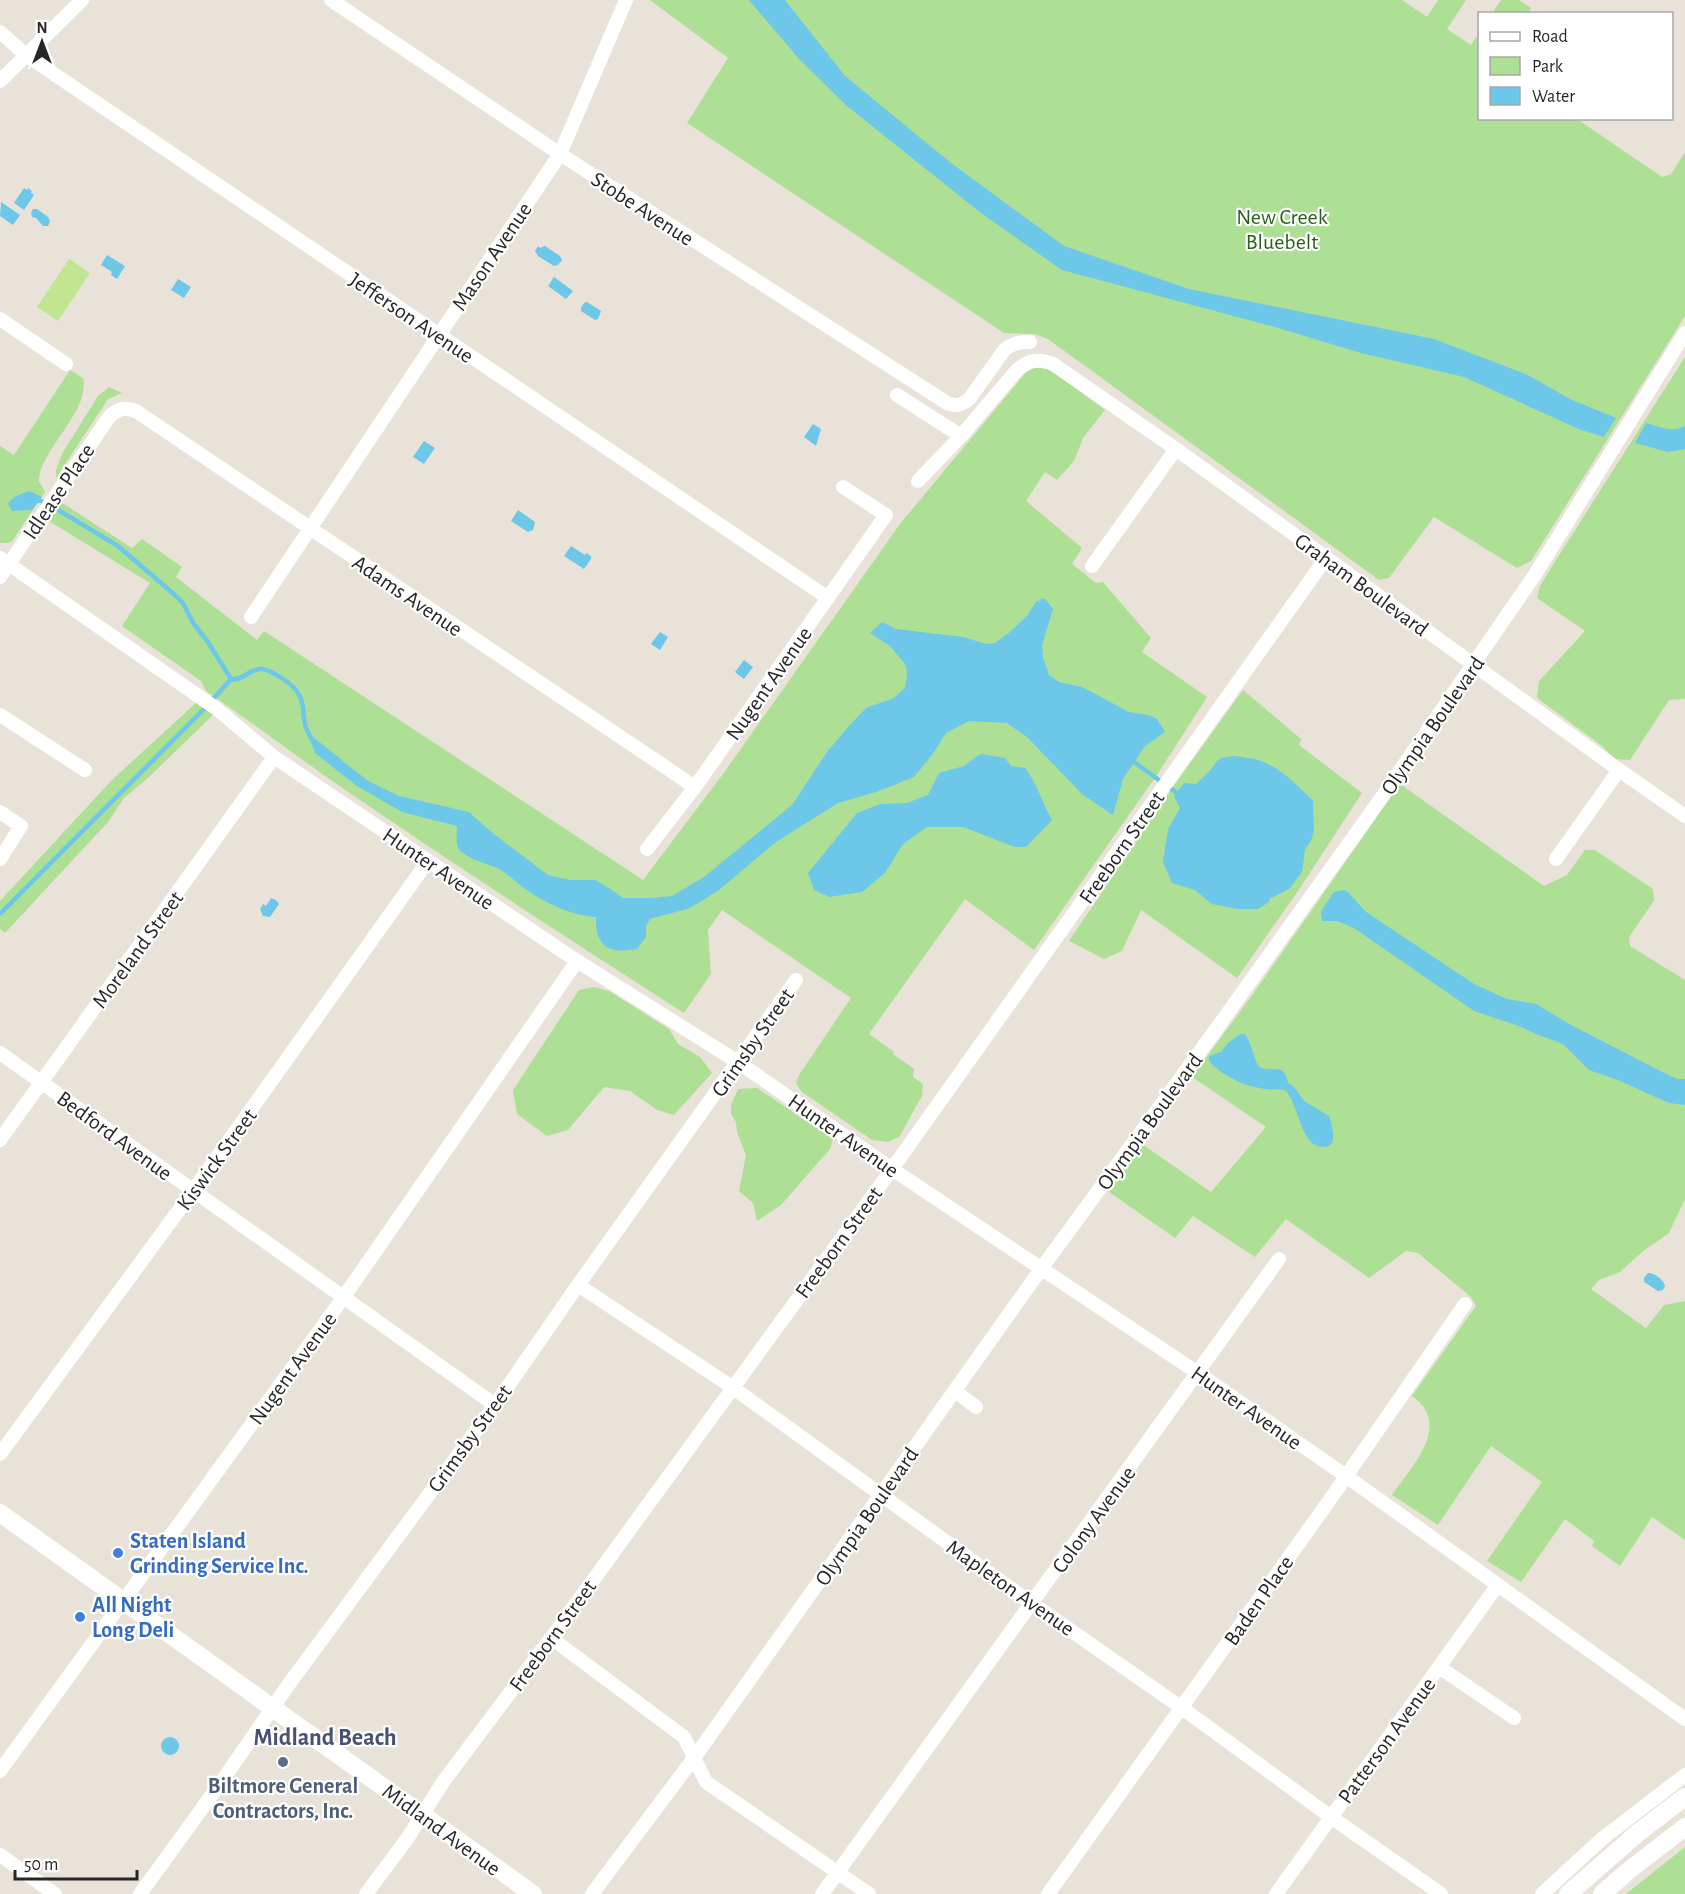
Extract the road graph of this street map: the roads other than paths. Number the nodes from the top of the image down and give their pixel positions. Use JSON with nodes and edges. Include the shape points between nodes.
{"nodes":[{"id":1,"x":82,"y":0,"type":"edge"},
{"id":2,"x":332,"y":0,"type":"edge"},
{"id":3,"x":626,"y":0,"type":"edge"},
{"id":4,"x":0,"y":32,"type":"edge"},
{"id":5,"x":26,"y":55,"type":"junction"},
{"id":6,"x":0,"y":81,"type":"edge"},
{"id":7,"x":560,"y":154,"type":"junction"},
{"id":8,"x":0,"y":319,"type":"edge"},
{"id":9,"x":1685,"y":333,"type":"edge"},
{"id":10,"x":438,"y":334,"type":"junction"},
{"id":11,"x":1030,"y":342,"type":"dead end"},
{"id":12,"x":66,"y":364,"type":"dead end"},
{"id":13,"x":897,"y":394,"type":"dead end"},
{"id":14,"x":120,"y":408,"type":"joint"},
{"id":15,"x":961,"y":436,"type":"junction"},
{"id":16,"x":1176,"y":449,"type":"junction"},
{"id":17,"x":918,"y":481,"type":"dead end"},
{"id":18,"x":843,"y":487,"type":"dead end"},
{"id":19,"x":309,"y":528,"type":"junction"},
{"id":20,"x":1326,"y":558,"type":"junction"},
{"id":21,"x":4,"y":561,"type":"edge"},
{"id":22,"x":1092,"y":566,"type":"dead end"},
{"id":23,"x":0,"y":577,"type":"edge"},
{"id":24,"x":828,"y":598,"type":"junction"},
{"id":25,"x":251,"y":617,"type":"dead end"},
{"id":26,"x":1474,"y":665,"type":"junction"},
{"id":27,"x":0,"y":715,"type":"edge"},
{"id":28,"x":274,"y":757,"type":"junction"},
{"id":29,"x":85,"y":770,"type":"dead end"},
{"id":30,"x":1619,"y":770,"type":"junction"},
{"id":31,"x":694,"y":787,"type":"junction"},
{"id":32,"x":0,"y":812,"type":"edge"},
{"id":33,"x":1685,"y":816,"type":"edge"},
{"id":34,"x":647,"y":849,"type":"dead end"},
{"id":35,"x":0,"y":859,"type":"edge"},
{"id":36,"x":1556,"y":859,"type":"dead end"},
{"id":37,"x":428,"y":861,"type":"junction"},
{"id":38,"x":577,"y":961,"type":"junction"},
{"id":39,"x":796,"y":980,"type":"dead end"},
{"id":40,"x":0,"y":1053,"type":"edge"},
{"id":41,"x":738,"y":1062,"type":"junction"},
{"id":42,"x":42,"y":1082,"type":"junction"},
{"id":43,"x":0,"y":1140,"type":"edge"},
{"id":44,"x":892,"y":1168,"type":"junction"},
{"id":45,"x":193,"y":1191,"type":"junction"},
{"id":46,"x":1279,"y":1259,"type":"dead end"},
{"id":47,"x":1041,"y":1269,"type":"junction"},
{"id":48,"x":578,"y":1285,"type":"junction"},
{"id":49,"x":343,"y":1298,"type":"junction"},
{"id":50,"x":1465,"y":1304,"type":"dead end"},
{"id":51,"x":1198,"y":1373,"type":"junction"},
{"id":52,"x":732,"y":1387,"type":"junction"},
{"id":53,"x":955,"y":1390,"type":"junction"},
{"id":54,"x":495,"y":1405,"type":"junction"},
{"id":55,"x":976,"y":1407,"type":"dead end"},
{"id":56,"x":0,"y":1454,"type":"edge"},
{"id":57,"x":1346,"y":1476,"type":"junction"},
{"id":58,"x":881,"y":1494,"type":"junction"},
{"id":59,"x":0,"y":1513,"type":"edge"},
{"id":60,"x":1497,"y":1586,"type":"junction"},
{"id":61,"x":122,"y":1601,"type":"junction"},
{"id":62,"x":1032,"y":1604,"type":"junction"},
{"id":63,"x":551,"y":1638,"type":"junction"},
{"id":64,"x":1439,"y":1667,"type":"junction"},
{"id":65,"x":272,"y":1708,"type":"junction"},
{"id":66,"x":1182,"y":1708,"type":"junction"},
{"id":67,"x":1514,"y":1718,"type":"dead end"},
{"id":68,"x":1685,"y":1719,"type":"edge"},
{"id":69,"x":694,"y":1758,"type":"junction"},
{"id":70,"x":0,"y":1771,"type":"edge"},
{"id":71,"x":1685,"y":1775,"type":"edge"},
{"id":72,"x":1685,"y":1797,"type":"edge"},
{"id":73,"x":422,"y":1815,"type":"junction"},
{"id":74,"x":1331,"y":1817,"type":"junction"},
{"id":75,"x":1685,"y":1827,"type":"edge"},
{"id":76,"x":0,"y":1855,"type":"edge"},
{"id":77,"x":838,"y":1872,"type":"junction"},
{"id":78,"x":55,"y":1894,"type":"edge"},
{"id":79,"x":140,"y":1894,"type":"edge"},
{"id":80,"x":366,"y":1894,"type":"edge"},
{"id":81,"x":533,"y":1894,"type":"edge"},
{"id":82,"x":592,"y":1894,"type":"edge"},
{"id":83,"x":822,"y":1894,"type":"edge"},
{"id":84,"x":869,"y":1894,"type":"edge"},
{"id":85,"x":1048,"y":1894,"type":"edge"},
{"id":86,"x":1276,"y":1894,"type":"edge"},
{"id":87,"x":1441,"y":1894,"type":"edge"},
{"id":88,"x":1542,"y":1894,"type":"edge"},
{"id":89,"x":1568,"y":1894,"type":"edge"},
{"id":90,"x":1602,"y":1894,"type":"edge"}],
"edges":[{"from":1,"to":5,"type":"street"},
{"from":2,"to":7,"type":"street","name":"Stobe Avenue"},
{"from":3,"to":7,"type":"street","name":"Mason Avenue"},
{"from":4,"to":5,"type":"street","name":"Jefferson Avenue"},
{"from":5,"to":6,"type":"street"},
{"from":5,"to":10,"type":"street","name":"Jefferson Avenue"},
{"from":7,"to":10,"type":"street","name":"Mason Avenue"},
{"from":7,"to":11,"type":"street","name":"Stobe Avenue","via":[[947,403],[959,405],[970,398],[1005,349]]},
{"from":8,"to":12,"type":"street"},
{"from":9,"to":26,"type":"street","name":"Olympia Boulevard"},
{"from":10,"to":19,"type":"street","name":"Mason Avenue"},
{"from":10,"to":24,"type":"street","name":"Jefferson Avenue"},
{"from":13,"to":15,"type":"street"},
{"from":14,"to":19,"type":"street","name":"Adams Avenue","via":[[135,411]]},
{"from":14,"to":21,"type":"street","name":"Idlease Place","via":[[109,417],[40,518]]},
{"from":15,"to":16,"type":"street","name":"Graham Boulevard","via":[[1017,370],[1035,360],[1053,364]]},
{"from":15,"to":17,"type":"street"},
{"from":16,"to":20,"type":"street","name":"Graham Boulevard"},
{"from":16,"to":22,"type":"street"},
{"from":18,"to":24,"type":"street","name":"Nugent Avenue","via":[[886,515]]},
{"from":19,"to":25,"type":"street","name":"Mason Avenue"},
{"from":19,"to":31,"type":"street","name":"Adams Avenue"},
{"from":20,"to":26,"type":"street","name":"Graham Boulevard"},
{"from":20,"to":44,"type":"street","name":"Freeborn Street"},
{"from":21,"to":23,"type":"street","name":"Idlease Place"},
{"from":21,"to":28,"type":"street","name":"Hunter Avenue","via":[[217,709]]},
{"from":24,"to":31,"type":"street","name":"Nugent Avenue"},
{"from":26,"to":30,"type":"street","name":"Graham Boulevard"},
{"from":26,"to":47,"type":"street","name":"Olympia Boulevard"},
{"from":27,"to":29,"type":"street"},
{"from":28,"to":37,"type":"street","name":"Hunter Avenue"},
{"from":28,"to":42,"type":"street","name":"Moreland Street"},
{"from":30,"to":33,"type":"street","name":"Graham Boulevard"},
{"from":30,"to":36,"type":"street"},
{"from":31,"to":34,"type":"street","name":"Nugent Avenue"},
{"from":32,"to":35,"type":"street","via":[[21,826]]},
{"from":37,"to":38,"type":"street","name":"Hunter Avenue"},
{"from":37,"to":45,"type":"street","name":"Kiswick Street"},
{"from":38,"to":41,"type":"street","name":"Hunter Avenue"},
{"from":38,"to":49,"type":"street","name":"Nugent Avenue"},
{"from":39,"to":41,"type":"street","name":"Grimsby Street"},
{"from":40,"to":42,"type":"street","name":"Bedford Avenue"},
{"from":41,"to":44,"type":"street","name":"Hunter Avenue"},
{"from":41,"to":48,"type":"street","name":"Grimsby Street"},
{"from":42,"to":43,"type":"street","name":"Moreland Street"},
{"from":42,"to":45,"type":"street","name":"Bedford Avenue"},
{"from":44,"to":47,"type":"street","name":"Hunter Avenue"},
{"from":44,"to":52,"type":"street","name":"Freeborn Street"},
{"from":45,"to":49,"type":"street","name":"Bedford Avenue"},
{"from":45,"to":56,"type":"street","name":"Kiswick Street"},
{"from":46,"to":51,"type":"street","name":"Colony Avenue"},
{"from":47,"to":51,"type":"street","name":"Hunter Avenue"},
{"from":47,"to":53,"type":"street","name":"Olympia Boulevard"},
{"from":48,"to":52,"type":"street","name":"Mapleton Avenue"},
{"from":48,"to":54,"type":"street","name":"Grimsby Street"},
{"from":49,"to":54,"type":"street","name":"Bedford Avenue"},
{"from":49,"to":61,"type":"street","name":"Nugent Avenue"},
{"from":50,"to":57,"type":"street","name":"Baden Place"},
{"from":51,"to":57,"type":"street","name":"Hunter Avenue"},
{"from":51,"to":62,"type":"street","name":"Colony Avenue"},
{"from":52,"to":58,"type":"street","name":"Mapleton Avenue"},
{"from":52,"to":63,"type":"street","name":"Freeborn Street"},
{"from":53,"to":55,"type":"street"},
{"from":53,"to":58,"type":"street","name":"Olympia Boulevard"},
{"from":54,"to":65,"type":"street","name":"Grimsby Street"},
{"from":57,"to":60,"type":"street","name":"Hunter Avenue"},
{"from":57,"to":66,"type":"street","name":"Baden Place"},
{"from":58,"to":62,"type":"street","name":"Mapleton Avenue"},
{"from":58,"to":69,"type":"street","name":"Olympia Boulevard"},
{"from":59,"to":61,"type":"main road","name":"Midland Avenue"},
{"from":60,"to":64,"type":"street","name":"Patterson Avenue"},
{"from":60,"to":68,"type":"street","name":"Hunter Avenue"},
{"from":61,"to":65,"type":"main road","name":"Midland Avenue"},
{"from":61,"to":70,"type":"street","name":"Nugent Avenue"},
{"from":62,"to":66,"type":"street","name":"Mapleton Avenue"},
{"from":62,"to":77,"type":"street","name":"Colony Avenue"},
{"from":63,"to":69,"type":"street","via":[[684,1737]]},
{"from":63,"to":73,"type":"street","name":"Freeborn Street"},
{"from":64,"to":67,"type":"street"},
{"from":64,"to":74,"type":"street","name":"Patterson Avenue"},
{"from":65,"to":73,"type":"main road","name":"Midland Avenue"},
{"from":65,"to":79,"type":"street","name":"Grimsby Street"},
{"from":66,"to":74,"type":"street","name":"Mapleton Avenue"},
{"from":66,"to":85,"type":"street","name":"Baden Place"},
{"from":69,"to":77,"type":"street","via":[[706,1782]]},
{"from":69,"to":82,"type":"street","name":"Olympia Boulevard"},
{"from":71,"to":88,"type":"street","via":[[1604,1838]]},
{"from":72,"to":89,"type":"main road"},
{"from":73,"to":80,"type":"street","name":"Freeborn Street"},
{"from":73,"to":81,"type":"main road","name":"Midland Avenue"},
{"from":74,"to":86,"type":"street","name":"Patterson Avenue"},
{"from":74,"to":87,"type":"street","name":"Mapleton Avenue"},
{"from":75,"to":90,"type":"main road"},
{"from":76,"to":78,"type":"street"},
{"from":77,"to":83,"type":"street","name":"Colony Avenue"},
{"from":77,"to":84,"type":"street"}]}
